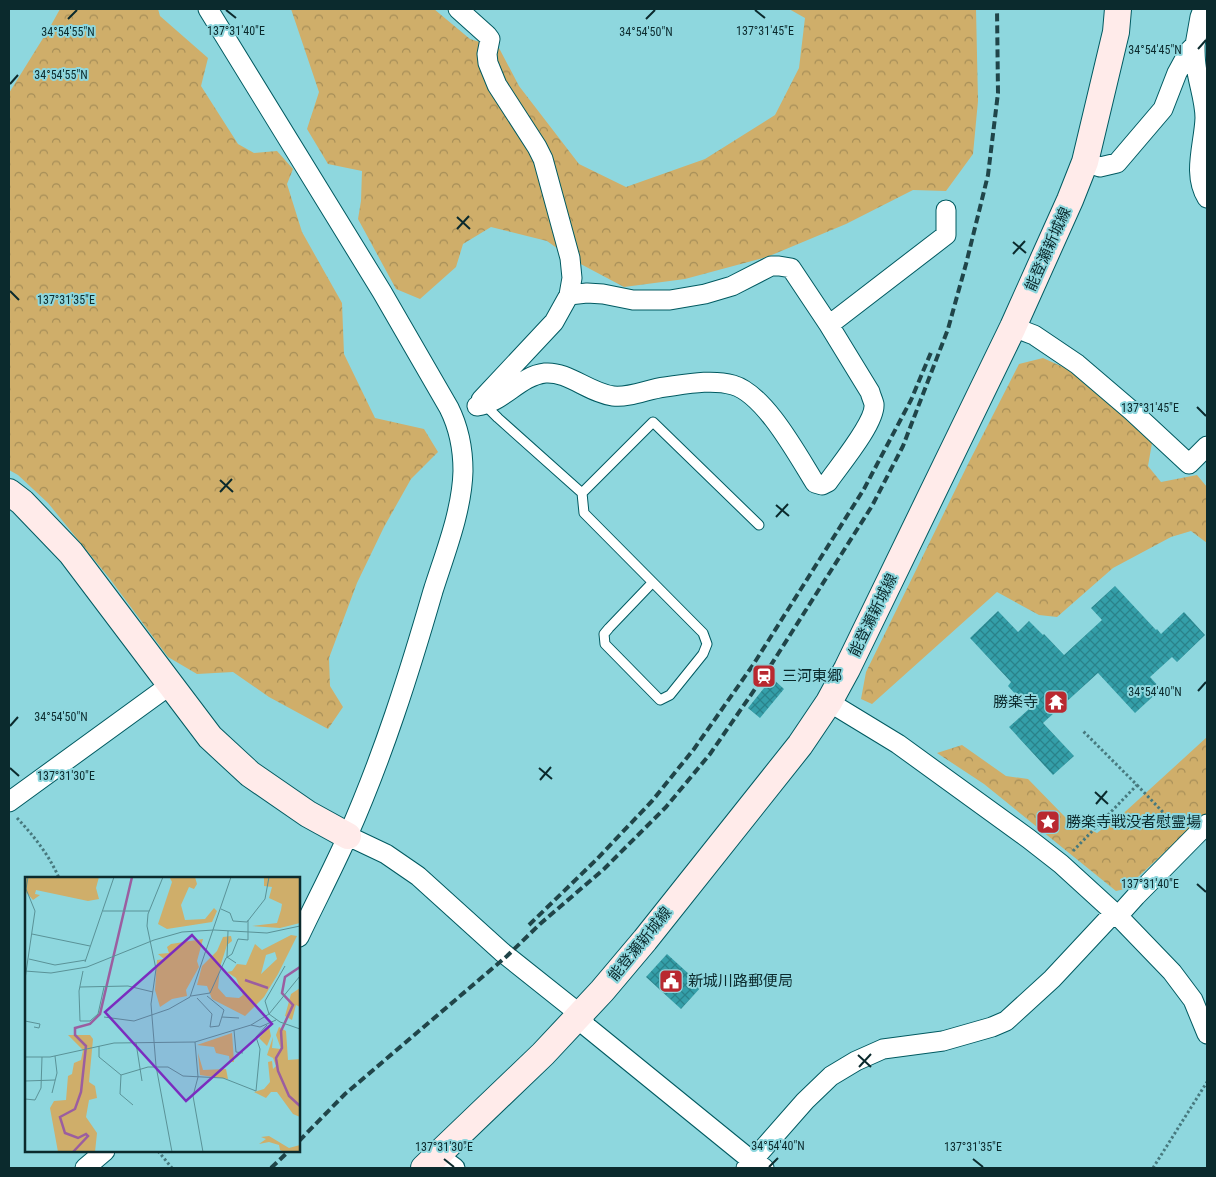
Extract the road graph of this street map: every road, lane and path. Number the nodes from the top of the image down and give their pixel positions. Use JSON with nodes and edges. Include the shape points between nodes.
{"nodes":[{"id":1,"x":208,"y":9,"type":"edge"},
{"id":2,"x":458,"y":9,"type":"edge"},
{"id":3,"x":1118,"y":9,"type":"edge"},
{"id":4,"x":1203,"y":9,"type":"edge"},
{"id":5,"x":1194,"y":45,"type":"junction"},
{"id":6,"x":1085,"y":162,"type":"junction"},
{"id":7,"x":1207,"y":198,"type":"edge"},
{"id":8,"x":946,"y":210,"type":"dead end"},
{"id":9,"x":568,"y":295,"type":"junction"},
{"id":10,"x":829,"y":325,"type":"junction"},
{"id":11,"x":1013,"y":327,"type":"junction"},
{"id":12,"x":481,"y":405,"type":"junction"},
{"id":13,"x":456,"y":422,"type":"junction"},
{"id":14,"x":1207,"y":446,"type":"edge"},
{"id":15,"x":9,"y":492,"type":"edge"},
{"id":16,"x":582,"y":493,"type":"junction"},
{"id":17,"x":759,"y":525,"type":"dead end"},
{"id":18,"x":652,"y":583,"type":"junction"},
{"id":19,"x":170,"y":685,"type":"junction"},
{"id":20,"x":828,"y":702,"type":"junction"},
{"id":21,"x":1082,"y":730,"type":"dead end"},
{"id":22,"x":1137,"y":785,"type":"junction"},
{"id":23,"x":12,"y":808,"type":"edge"},
{"id":24,"x":1207,"y":824,"type":"edge"},
{"id":25,"x":348,"y":836,"type":"junction"},
{"id":26,"x":1191,"y":841,"type":"junction"},
{"id":27,"x":1060,"y":864,"type":"junction"},
{"id":28,"x":59,"y":877,"type":"edge"},
{"id":29,"x":1118,"y":916,"type":"junction"},
{"id":30,"x":300,"y":935,"type":"edge"},
{"id":31,"x":580,"y":1015,"type":"junction"},
{"id":32,"x":1207,"y":1034,"type":"edge"},
{"id":33,"x":1207,"y":1082,"type":"edge"},
{"id":34,"x":103,"y":1152,"type":"edge"},
{"id":35,"x":159,"y":1152,"type":"edge"},
{"id":36,"x":439,"y":1163,"type":"edge"},
{"id":37,"x":754,"y":1166,"type":"edge"},
{"id":38,"x":85,"y":1168,"type":"edge"},
{"id":39,"x":172,"y":1168,"type":"edge"},
{"id":40,"x":1153,"y":1168,"type":"edge"}],
"edges":[{"from":1,"to":13,"type":"street","via":[[382,292]]},
{"from":2,"to":9,"type":"street","via":[[490,39],[488,63],[497,85],[543,159],[570,258],[572,278]]},
{"from":3,"to":6,"type":"main road","name":"能登瀬新城線","via":[[1116,32]]},
{"from":4,"to":5,"type":"street"},
{"from":5,"to":6,"type":"street","via":[[1163,109],[1117,162],[1100,167]]},
{"from":5,"to":7,"type":"street","via":[[1205,118],[1199,168],[1202,190]]},
{"from":6,"to":11,"type":"main road","name":"能登瀬新城線"},
{"from":8,"to":10,"type":"street","via":[[946,235]]},
{"from":9,"to":10,"type":"street","via":[[588,293],[632,300],[670,300],[732,286],[771,266],[779,266],[791,268]]},
{"from":9,"to":12,"type":"street","via":[[554,322]]},
{"from":10,"to":12,"type":"street","via":[[870,392],[874,405],[872,417],[858,440],[828,482],[822,485],[815,483],[761,404],[733,385],[711,382],[614,396],[596,392],[559,375],[544,373]]},
{"from":11,"to":14,"type":"street","via":[[1034,335],[1077,364],[1189,464]]},
{"from":11,"to":20,"type":"main road","name":"能登瀬新城線"},
{"from":12,"to":13,"type":"street"},
{"from":12,"to":16,"type":"lane"},
{"from":13,"to":25,"type":"street","via":[[463,470],[460,504],[408,674]]},
{"from":15,"to":19,"type":"main road","via":[[71,553]]},
{"from":16,"to":17,"type":"lane","via":[[653,422]]},
{"from":16,"to":18,"type":"lane","via":[[584,513]]},
{"from":18,"to":18,"type":"lane","via":[[703,632],[707,644],[703,654],[670,696],[660,700],[605,644],[604,634]]},
{"from":19,"to":23,"type":"street"},
{"from":19,"to":25,"type":"main road","via":[[210,737],[250,774],[308,814]]},
{"from":20,"to":27,"type":"street","via":[[898,744]]},
{"from":20,"to":31,"type":"main road","name":"能登瀬新城線","via":[[800,745],[645,940]]},
{"from":21,"to":22,"type":"path"},
{"from":22,"to":26,"type":"path"},
{"from":22,"to":27,"type":"path"},
{"from":23,"to":28,"type":"path","via":[[52,862]]},
{"from":24,"to":26,"type":"street"},
{"from":25,"to":30,"type":"street"},
{"from":25,"to":31,"type":"street","via":[[386,854],[418,876],[502,952]]},
{"from":26,"to":29,"type":"street"},
{"from":27,"to":29,"type":"street"},
{"from":29,"to":32,"type":"street","via":[[1183,986],[1193,1000]]},
{"from":29,"to":37,"type":"street","via":[[1109,918],[1052,979],[1006,1021],[943,1041],[883,1049],[831,1076],[805,1101]]},
{"from":31,"to":36,"type":"main road","name":"能登瀬新城線"},
{"from":31,"to":37,"type":"street","via":[[586,1026]]},
{"from":33,"to":40,"type":"path"},
{"from":34,"to":38,"type":"street"},
{"from":35,"to":39,"type":"path"}]}
